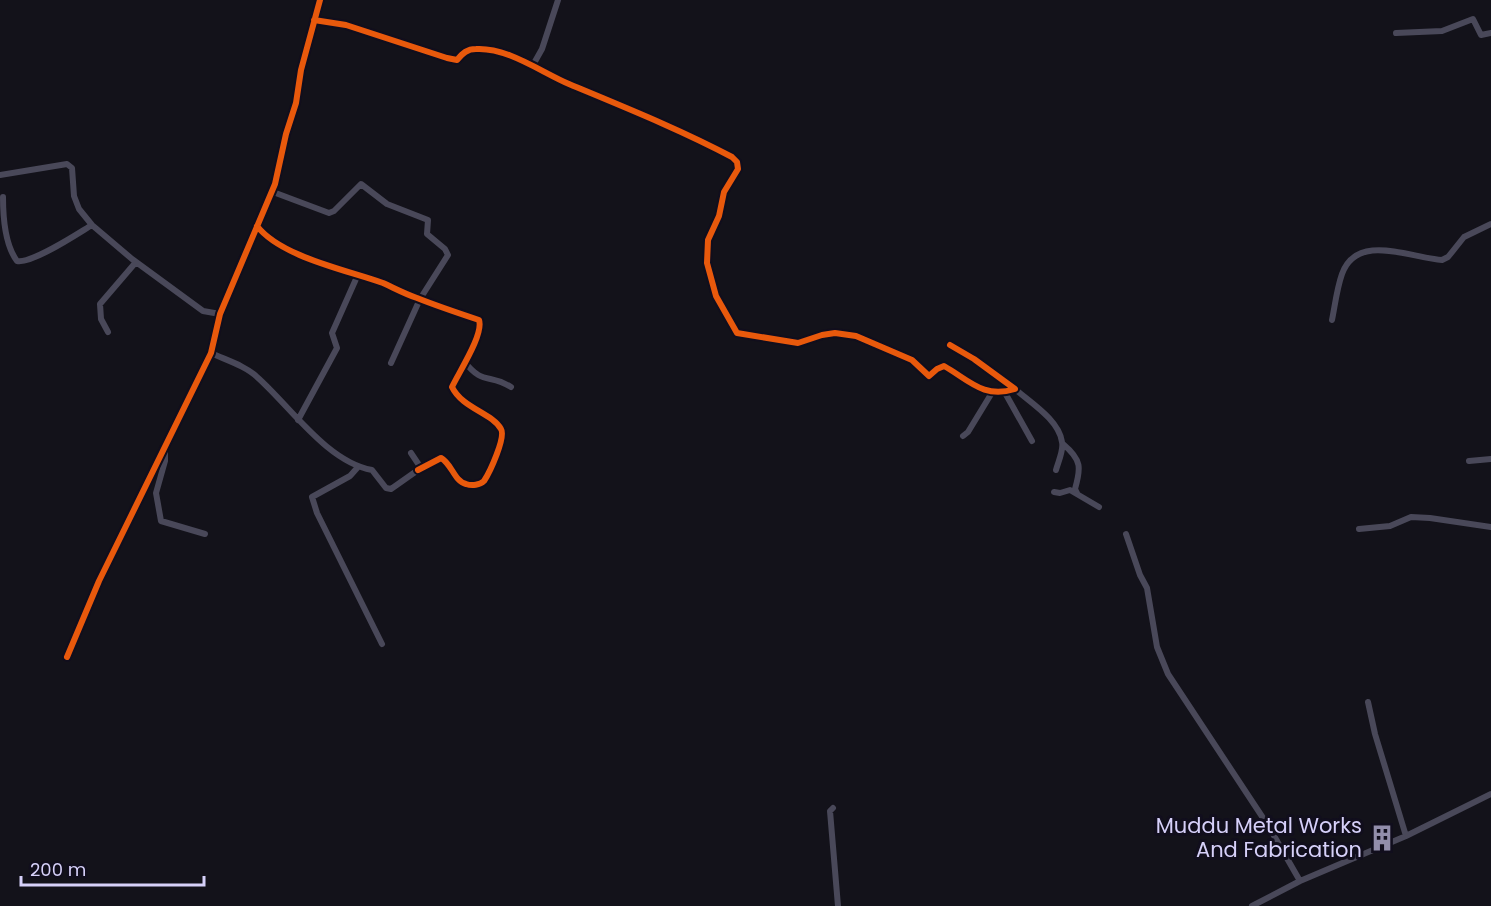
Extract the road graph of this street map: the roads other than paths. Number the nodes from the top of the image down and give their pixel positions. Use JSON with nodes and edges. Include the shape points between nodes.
{"nodes":[{"id":1,"x":320,"y":0,"type":"edge"},
{"id":2,"x":558,"y":0,"type":"edge"},
{"id":3,"x":314,"y":20,"type":"junction"},
{"id":4,"x":1396,"y":33,"type":"dead end"},
{"id":5,"x":1491,"y":33,"type":"edge"},
{"id":6,"x":533,"y":65,"type":"junction"},
{"id":7,"x":0,"y":175,"type":"edge"},
{"id":8,"x":273,"y":192,"type":"junction"},
{"id":9,"x":3,"y":197,"type":"dead end"},
{"id":10,"x":1491,"y":224,"type":"edge"},
{"id":11,"x":92,"y":225,"type":"junction"},
{"id":12,"x":257,"y":226,"type":"junction"},
{"id":13,"x":136,"y":262,"type":"junction"},
{"id":14,"x":356,"y":275,"type":"junction"},
{"id":15,"x":420,"y":299,"type":"junction"},
{"id":16,"x":220,"y":314,"type":"junction"},
{"id":17,"x":1332,"y":320,"type":"dead end"},
{"id":18,"x":108,"y":332,"type":"dead end"},
{"id":19,"x":950,"y":345,"type":"dead end"},
{"id":20,"x":211,"y":353,"type":"junction"},
{"id":21,"x":464,"y":361,"type":"junction"},
{"id":22,"x":391,"y":363,"type":"dead end"},
{"id":23,"x":511,"y":387,"type":"dead end"},
{"id":24,"x":1015,"y":389,"type":"junction"},
{"id":25,"x":993,"y":391,"type":"junction"},
{"id":26,"x":1004,"y":391,"type":"junction"},
{"id":27,"x":298,"y":420,"type":"junction"},
{"id":28,"x":963,"y":436,"type":"dead end"},
{"id":29,"x":1032,"y":441,"type":"dead end"},
{"id":30,"x":1063,"y":444,"type":"junction"},
{"id":31,"x":165,"y":449,"type":"junction"},
{"id":32,"x":411,"y":453,"type":"dead end"},
{"id":33,"x":1491,"y":459,"type":"edge"},
{"id":34,"x":1469,"y":461,"type":"dead end"},
{"id":35,"x":358,"y":467,"type":"junction"},
{"id":36,"x":418,"y":470,"type":"junction"},
{"id":37,"x":1056,"y":470,"type":"dead end"},
{"id":38,"x":1054,"y":492,"type":"dead end"},
{"id":39,"x":1077,"y":493,"type":"junction"},
{"id":40,"x":1098,"y":507,"type":"dead end"},
{"id":41,"x":1491,"y":527,"type":"edge"},
{"id":42,"x":1359,"y":529,"type":"dead end"},
{"id":43,"x":205,"y":534,"type":"dead end"},
{"id":44,"x":1126,"y":534,"type":"dead end"},
{"id":45,"x":382,"y":644,"type":"dead end"},
{"id":46,"x":67,"y":657,"type":"dead end"},
{"id":47,"x":1368,"y":702,"type":"dead end"},
{"id":48,"x":1491,"y":794,"type":"edge"},
{"id":49,"x":833,"y":808,"type":"dead end"},
{"id":50,"x":1406,"y":836,"type":"junction"},
{"id":51,"x":1300,"y":881,"type":"junction"},
{"id":52,"x":838,"y":906,"type":"edge"},
{"id":53,"x":1252,"y":906,"type":"edge"}],
"edges":[{"from":1,"to":3,"type":"street"},
{"from":2,"to":6,"type":"street","via":[[542,50]]},
{"from":3,"to":6,"type":"street","via":[[346,25],[447,58],[457,60],[465,51],[477,49]]},
{"from":3,"to":8,"type":"street"},
{"from":4,"to":5,"type":"street","via":[[1442,31],[1473,19],[1481,35]]},
{"from":6,"to":25,"type":"street","via":[[550,76],[674,128],[737,162],[738,169],[724,192],[708,240],[708,263],[716,296],[737,333],[798,344],[828,334],[856,336],[912,360],[929,376],[944,366],[981,389]]},
{"from":7,"to":11,"type":"street","via":[[67,164],[72,168],[79,209]]},
{"from":8,"to":12,"type":"street"},
{"from":8,"to":15,"type":"street","via":[[329,213],[360,184],[387,204],[428,220],[427,234],[448,255]]},
{"from":9,"to":11,"type":"street","via":[[16,261],[34,258]]},
{"from":10,"to":17,"type":"street","via":[[1464,237],[1442,260],[1371,250],[1356,254],[1342,272]]},
{"from":11,"to":13,"type":"street"},
{"from":12,"to":14,"type":"street","via":[[279,245]]},
{"from":12,"to":16,"type":"street"},
{"from":13,"to":16,"type":"street","via":[[203,311]]},
{"from":13,"to":18,"type":"street","via":[[100,304],[101,319]]},
{"from":14,"to":15,"type":"street"},
{"from":14,"to":27,"type":"street","via":[[332,333],[337,348]]},
{"from":15,"to":21,"type":"street","via":[[478,320],[481,326],[476,341]]},
{"from":15,"to":22,"type":"street"},
{"from":16,"to":20,"type":"street"},
{"from":19,"to":24,"type":"street"},
{"from":20,"to":27,"type":"street","via":[[256,375]]},
{"from":20,"to":31,"type":"street"},
{"from":21,"to":23,"type":"street","via":[[480,377]]},
{"from":21,"to":36,"type":"street","via":[[452,387],[465,404],[501,428],[499,447],[478,485],[456,478],[441,458]]},
{"from":24,"to":26,"type":"street"},
{"from":24,"to":30,"type":"street","via":[[1054,424]]},
{"from":25,"to":26,"type":"street"},
{"from":25,"to":28,"type":"street"},
{"from":26,"to":29,"type":"street"},
{"from":27,"to":35,"type":"street"},
{"from":30,"to":37,"type":"street"},
{"from":30,"to":39,"type":"street","via":[[1078,463]]},
{"from":31,"to":43,"type":"street","via":[[156,493],[161,521]]},
{"from":31,"to":46,"type":"street","via":[[99,581]]},
{"from":32,"to":36,"type":"street"},
{"from":33,"to":34,"type":"street"},
{"from":35,"to":36,"type":"street","via":[[372,470],[391,489]]},
{"from":35,"to":45,"type":"street","via":[[350,476],[312,497]]},
{"from":38,"to":39,"type":"street"},
{"from":39,"to":40,"type":"street"},
{"from":41,"to":42,"type":"street","via":[[1411,517],[1390,526]]},
{"from":44,"to":51,"type":"street","via":[[1147,588],[1157,647],[1168,674]]},
{"from":47,"to":50,"type":"street"},
{"from":48,"to":50,"type":"street"},
{"from":49,"to":52,"type":"street","via":[[830,824]]},
{"from":50,"to":51,"type":"street"},
{"from":51,"to":53,"type":"street"}]}
